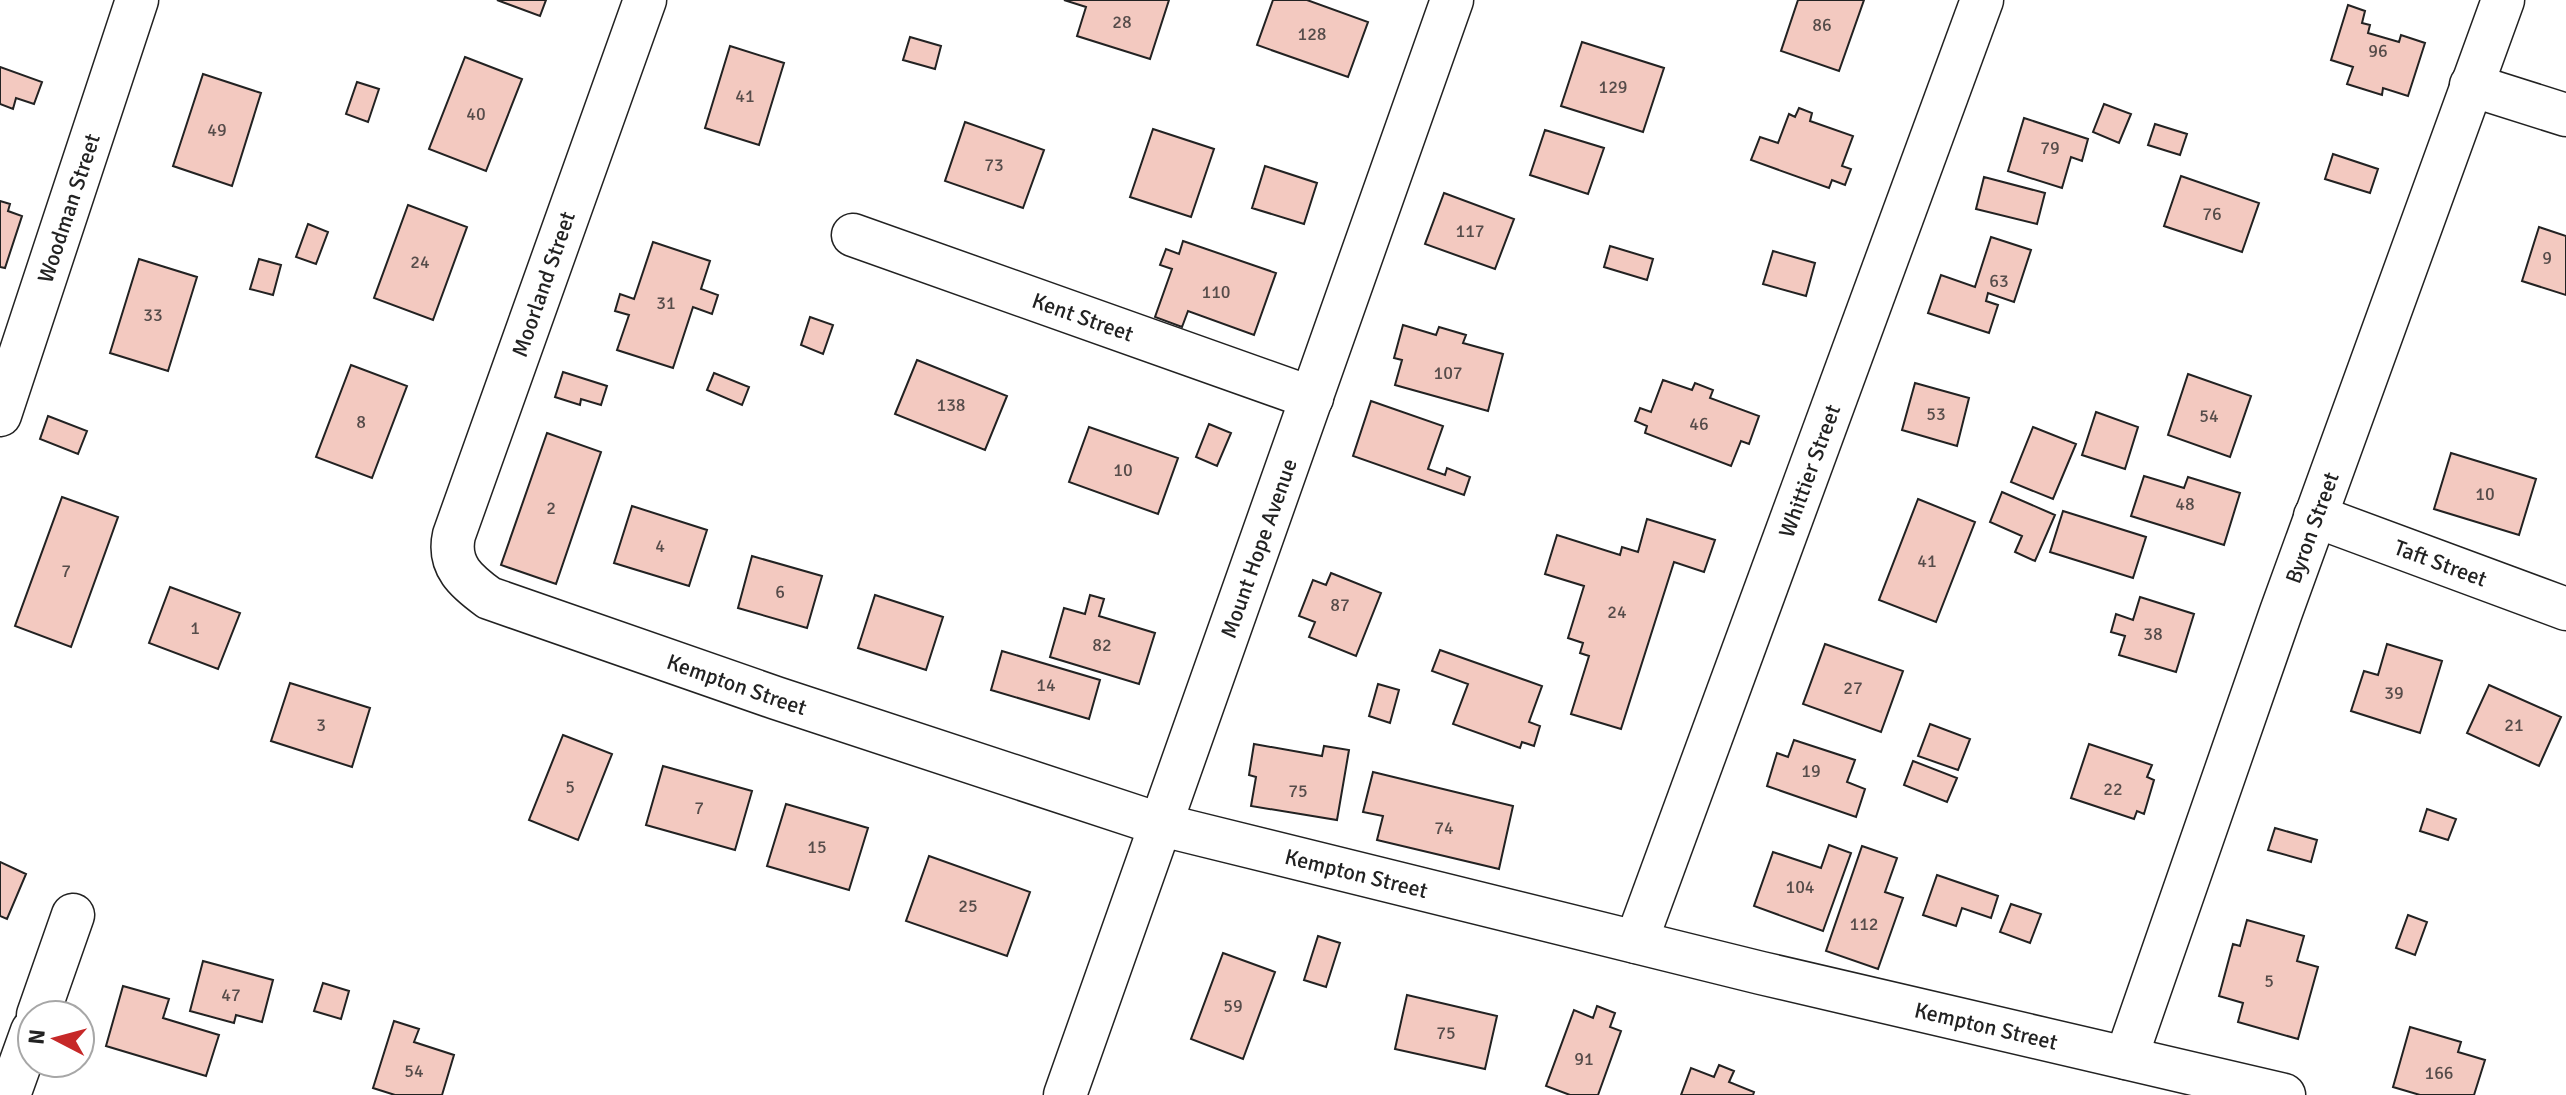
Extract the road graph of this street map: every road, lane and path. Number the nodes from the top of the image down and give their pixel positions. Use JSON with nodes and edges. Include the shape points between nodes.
{"nodes":[{"id":1,"x":137,"y":0,"type":"edge"},
{"id":2,"x":645,"y":0,"type":"edge"},
{"id":3,"x":1452,"y":0,"type":"edge"},
{"id":4,"x":1982,"y":0,"type":"edge"},
{"id":5,"x":2503,"y":0,"type":"edge"},
{"id":6,"x":2471,"y":85,"type":"junction"},
{"id":7,"x":2566,"y":115,"type":"edge"},
{"id":8,"x":853,"y":235,"type":"dead end"},
{"id":9,"x":14,"y":328,"type":"edge"},
{"id":10,"x":1312,"y":398,"type":"junction"},
{"id":11,"x":0,"y":415,"type":"edge"},
{"id":12,"x":2315,"y":516,"type":"junction"},
{"id":13,"x":457,"y":568,"type":"joint"},
{"id":14,"x":2566,"y":609,"type":"edge"},
{"id":15,"x":1162,"y":825,"type":"junction"},
{"id":16,"x":73,"y":915,"type":"dead end"},
{"id":17,"x":1636,"y":942,"type":"junction"},
{"id":18,"x":44,"y":999,"type":"edge"},
{"id":19,"x":2126,"y":1058,"type":"junction"},
{"id":20,"x":16,"y":1076,"type":"edge"},
{"id":21,"x":9,"y":1095,"type":"edge"},
{"id":22,"x":1065,"y":1095,"type":"edge"},
{"id":23,"x":2284,"y":1095,"type":"edge"}],
"edges":[{"from":1,"to":9,"type":"street","name":"Woodman Street"},
{"from":2,"to":13,"type":"street","name":"Moorland Street","via":[[454,535],[451,548]]},
{"from":3,"to":10,"type":"street","name":"Mount Hope Avenue"},
{"from":4,"to":17,"type":"street","name":"Whittier Street"},
{"from":5,"to":6,"type":"street","name":"Byron Street"},
{"from":6,"to":7,"type":"street"},
{"from":6,"to":12,"type":"street","name":"Byron Street"},
{"from":8,"to":10,"type":"street","name":"Kent Street"},
{"from":9,"to":11,"type":"street","name":"Woodman Street"},
{"from":10,"to":15,"type":"street","name":"Mount Hope Avenue"},
{"from":12,"to":14,"type":"street","name":"Taft Street"},
{"from":12,"to":19,"type":"street","name":"Byron Street"},
{"from":13,"to":15,"type":"street","name":"Kempton Street","via":[[489,598]]},
{"from":15,"to":17,"type":"street","name":"Kempton Street"},
{"from":15,"to":22,"type":"street","name":"Mount Hope Avenue"},
{"from":16,"to":18,"type":"street"},
{"from":17,"to":19,"type":"street","name":"Kempton Street"},
{"from":19,"to":23,"type":"street","name":"Kempton Street"},
{"from":20,"to":21,"type":"street"}]}
